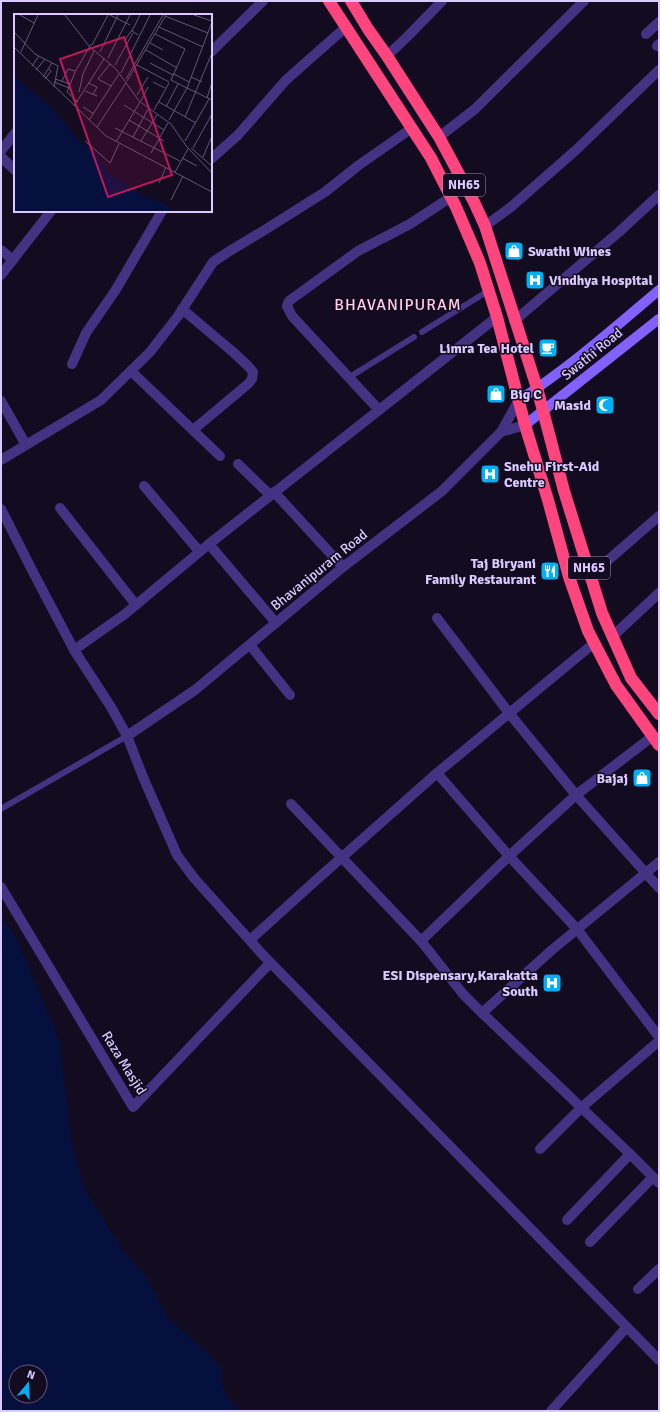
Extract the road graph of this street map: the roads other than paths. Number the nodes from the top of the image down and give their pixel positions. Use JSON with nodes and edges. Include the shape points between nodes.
{"nodes":[{"id":1,"x":263,"y":1,"type":"edge"},
{"id":2,"x":329,"y":1,"type":"edge"},
{"id":3,"x":351,"y":1,"type":"edge"},
{"id":4,"x":442,"y":1,"type":"edge"},
{"id":5,"x":584,"y":1,"type":"edge"},
{"id":6,"x":659,"y":22,"type":"edge"},
{"id":7,"x":346,"y":27,"type":"junction"},
{"id":8,"x":646,"y":34,"type":"dead end"},
{"id":9,"x":212,"y":51,"type":"edge"},
{"id":10,"x":387,"y":56,"type":"junction"},
{"id":11,"x":659,"y":70,"type":"edge"},
{"id":12,"x":412,"y":128,"type":"junction"},
{"id":13,"x":14,"y":134,"type":"edge"},
{"id":14,"x":439,"y":137,"type":"junction"},
{"id":15,"x":1,"y":151,"type":"edge"},
{"id":16,"x":1,"y":157,"type":"edge"},
{"id":17,"x":212,"y":159,"type":"edge"},
{"id":18,"x":14,"y":169,"type":"edge"},
{"id":19,"x":659,"y":195,"type":"edge"},
{"id":20,"x":451,"y":197,"type":"junction"},
{"id":21,"x":50,"y":212,"type":"edge"},
{"id":22,"x":161,"y":212,"type":"edge"},
{"id":23,"x":485,"y":226,"type":"junction"},
{"id":24,"x":1,"y":250,"type":"edge"},
{"id":25,"x":14,"y":260,"type":"junction"},
{"id":26,"x":1,"y":275,"type":"edge"},
{"id":27,"x":488,"y":290,"type":"junction"},
{"id":28,"x":659,"y":290,"type":"edge"},
{"id":29,"x":182,"y":309,"type":"junction"},
{"id":30,"x":497,"y":317,"type":"junction"},
{"id":31,"x":659,"y":319,"type":"edge"},
{"id":32,"x":514,"y":321,"type":"junction"},
{"id":33,"x":422,"y":332,"type":"dead end"},
{"id":34,"x":414,"y":337,"type":"dead end"},
{"id":35,"x":72,"y":364,"type":"dead end"},
{"id":36,"x":131,"y":371,"type":"junction"},
{"id":37,"x":348,"y":378,"type":"junction"},
{"id":38,"x":537,"y":388,"type":"junction"},
{"id":39,"x":519,"y":400,"type":"junction"},
{"id":40,"x":1,"y":401,"type":"edge"},
{"id":41,"x":379,"y":410,"type":"junction"},
{"id":42,"x":543,"y":411,"type":"junction"},
{"id":43,"x":525,"y":425,"type":"junction"},
{"id":44,"x":193,"y":430,"type":"junction"},
{"id":45,"x":501,"y":432,"type":"junction"},
{"id":46,"x":26,"y":445,"type":"junction"},
{"id":47,"x":220,"y":456,"type":"dead end"},
{"id":48,"x":1,"y":460,"type":"edge"},
{"id":49,"x":238,"y":464,"type":"dead end"},
{"id":50,"x":144,"y":486,"type":"dead end"},
{"id":51,"x":272,"y":494,"type":"junction"},
{"id":52,"x":60,"y":508,"type":"dead end"},
{"id":53,"x":1,"y":509,"type":"edge"},
{"id":54,"x":659,"y":516,"type":"edge"},
{"id":55,"x":209,"y":544,"type":"junction"},
{"id":56,"x":199,"y":551,"type":"junction"},
{"id":57,"x":343,"y":567,"type":"junction"},
{"id":58,"x":591,"y":575,"type":"junction"},
{"id":59,"x":659,"y":593,"type":"edge"},
{"id":60,"x":136,"y":605,"type":"junction"},
{"id":61,"x":438,"y":618,"type":"dead end"},
{"id":62,"x":276,"y":623,"type":"junction"},
{"id":63,"x":612,"y":636,"type":"junction"},
{"id":64,"x":593,"y":644,"type":"junction"},
{"id":65,"x":250,"y":645,"type":"junction"},
{"id":66,"x":74,"y":650,"type":"junction"},
{"id":67,"x":290,"y":695,"type":"dead end"},
{"id":68,"x":509,"y":713,"type":"junction"},
{"id":69,"x":659,"y":714,"type":"edge"},
{"id":70,"x":127,"y":736,"type":"junction"},
{"id":71,"x":656,"y":740,"type":"edge"},
{"id":72,"x":437,"y":773,"type":"junction"},
{"id":73,"x":576,"y":795,"type":"junction"},
{"id":74,"x":291,"y":804,"type":"dead end"},
{"id":75,"x":1,"y":809,"type":"edge"},
{"id":76,"x":509,"y":856,"type":"junction"},
{"id":77,"x":343,"y":858,"type":"junction"},
{"id":78,"x":659,"y":862,"type":"edge"},
{"id":79,"x":646,"y":873,"type":"junction"},
{"id":80,"x":1,"y":887,"type":"edge"},
{"id":81,"x":659,"y":888,"type":"edge"},
{"id":82,"x":578,"y":929,"type":"junction"},
{"id":83,"x":250,"y":940,"type":"junction"},
{"id":84,"x":420,"y":942,"type":"junction"},
{"id":85,"x":270,"y":963,"type":"junction"},
{"id":86,"x":482,"y":1013,"type":"junction"},
{"id":87,"x":659,"y":1037,"type":"edge"},
{"id":88,"x":659,"y":1041,"type":"edge"},
{"id":89,"x":582,"y":1107,"type":"junction"},
{"id":90,"x":540,"y":1149,"type":"dead end"},
{"id":91,"x":630,"y":1154,"type":"junction"},
{"id":92,"x":656,"y":1180,"type":"edge"},
{"id":93,"x":567,"y":1220,"type":"dead end"},
{"id":94,"x":590,"y":1242,"type":"dead end"},
{"id":95,"x":659,"y":1269,"type":"edge"},
{"id":96,"x":638,"y":1289,"type":"dead end"},
{"id":97,"x":626,"y":1328,"type":"junction"},
{"id":98,"x":659,"y":1360,"type":"edge"},
{"id":99,"x":551,"y":1411,"type":"edge"}],
"edges":[{"from":1,"to":9,"type":"street"},
{"from":2,"to":7,"type":"highway","number":"NH65"},
{"from":3,"to":10,"type":"highway","number":"NH65"},
{"from":4,"to":10,"type":"street"},
{"from":5,"to":14,"type":"street","via":[[475,109]]},
{"from":6,"to":8,"type":"street"},
{"from":7,"to":12,"type":"highway","number":"NH65"},
{"from":7,"to":17,"type":"street","via":[[286,80],[238,135]]},
{"from":10,"to":14,"type":"highway","number":"NH65"},
{"from":11,"to":23,"type":"street","via":[[576,150],[511,207]]},
{"from":12,"to":20,"type":"highway","number":"NH65"},
{"from":12,"to":29,"type":"street","via":[[325,192],[213,262]]},
{"from":13,"to":15,"type":"street"},
{"from":14,"to":23,"type":"highway","number":"NH65"},
{"from":16,"to":18,"type":"street"},
{"from":19,"to":32,"type":"street","via":[[620,232]]},
{"from":20,"to":27,"type":"highway","number":"NH65","via":[[480,263]]},
{"from":20,"to":37,"type":"street","via":[[410,224],[358,251],[288,301],[287,306],[292,316]]},
{"from":21,"to":25,"type":"street"},
{"from":22,"to":35,"type":"street","via":[[115,291],[86,333]]},
{"from":23,"to":32,"type":"highway","number":"NH65"},
{"from":24,"to":25,"type":"street"},
{"from":25,"to":26,"type":"street"},
{"from":27,"to":30,"type":"highway","number":"NH65"},
{"from":27,"to":33,"type":"lane"},
{"from":28,"to":38,"type":"street","name":"Swathi Road","via":[[584,353]]},
{"from":29,"to":36,"type":"street","via":[[150,352]]},
{"from":29,"to":44,"type":"street","via":[[253,372],[248,384]]},
{"from":30,"to":39,"type":"highway","number":"NH65"},
{"from":30,"to":41,"type":"street"},
{"from":31,"to":42,"type":"street","name":"Swathi Road"},
{"from":32,"to":38,"type":"highway","number":"NH65"},
{"from":34,"to":37,"type":"lane"},
{"from":36,"to":44,"type":"street"},
{"from":36,"to":46,"type":"street","via":[[101,400]]},
{"from":37,"to":41,"type":"street"},
{"from":38,"to":39,"type":"street","name":"Swathi Road"},
{"from":38,"to":42,"type":"highway","number":"NH65"},
{"from":39,"to":43,"type":"highway","number":"NH65"},
{"from":39,"to":45,"type":"street"},
{"from":40,"to":46,"type":"street"},
{"from":41,"to":51,"type":"street"},
{"from":42,"to":43,"type":"street","name":"Swathi Road"},
{"from":42,"to":58,"type":"highway","number":"NH65","via":[[564,491]]},
{"from":43,"to":45,"type":"street","name":"Bhavanipuram Road"},
{"from":43,"to":64,"type":"highway","number":"NH65","via":[[569,577]]},
{"from":44,"to":47,"type":"street"},
{"from":45,"to":57,"type":"street","name":"Bhavanipuram Road","via":[[442,491]]},
{"from":46,"to":48,"type":"street"},
{"from":49,"to":51,"type":"street"},
{"from":50,"to":56,"type":"street"},
{"from":51,"to":55,"type":"street"},
{"from":51,"to":57,"type":"street"},
{"from":52,"to":60,"type":"street"},
{"from":53,"to":66,"type":"street"},
{"from":54,"to":58,"type":"street"},
{"from":55,"to":56,"type":"street"},
{"from":55,"to":62,"type":"street"},
{"from":56,"to":60,"type":"street"},
{"from":57,"to":62,"type":"street","name":"Bhavanipuram Road"},
{"from":58,"to":63,"type":"highway","number":"NH65"},
{"from":59,"to":63,"type":"street"},
{"from":60,"to":66,"type":"street"},
{"from":61,"to":68,"type":"street"},
{"from":62,"to":65,"type":"street","name":"Bhavanipuram Road"},
{"from":63,"to":69,"type":"highway","number":"NH65","via":[[631,678]]},
{"from":64,"to":68,"type":"street"},
{"from":64,"to":71,"type":"highway","number":"NH65","via":[[616,685]]},
{"from":65,"to":67,"type":"street"},
{"from":65,"to":70,"type":"street","name":"Bhavanipuram Road","via":[[195,690]]},
{"from":66,"to":70,"type":"street"},
{"from":68,"to":72,"type":"street"},
{"from":68,"to":73,"type":"street"},
{"from":70,"to":75,"type":"lane"},
{"from":70,"to":83,"type":"street","via":[[178,855],[194,878]]},
{"from":71,"to":73,"type":"street"},
{"from":72,"to":76,"type":"street"},
{"from":72,"to":77,"type":"street"},
{"from":73,"to":76,"type":"street"},
{"from":73,"to":79,"type":"street"},
{"from":74,"to":77,"type":"street"},
{"from":76,"to":82,"type":"street"},
{"from":76,"to":84,"type":"street"},
{"from":77,"to":83,"type":"street"},
{"from":77,"to":84,"type":"street"},
{"from":78,"to":79,"type":"street"},
{"from":79,"to":81,"type":"street"},
{"from":79,"to":82,"type":"street"},
{"from":80,"to":85,"type":"street","name":"Raza Masjid","via":[[133,1107]]},
{"from":82,"to":86,"type":"street"},
{"from":82,"to":87,"type":"street"},
{"from":83,"to":85,"type":"street"},
{"from":84,"to":86,"type":"street"},
{"from":85,"to":97,"type":"street"},
{"from":86,"to":89,"type":"street"},
{"from":88,"to":89,"type":"street"},
{"from":89,"to":90,"type":"street"},
{"from":89,"to":91,"type":"street"},
{"from":91,"to":92,"type":"street"},
{"from":91,"to":93,"type":"street"},
{"from":92,"to":94,"type":"street"},
{"from":95,"to":96,"type":"street"},
{"from":97,"to":98,"type":"street"},
{"from":97,"to":99,"type":"street"}]}
